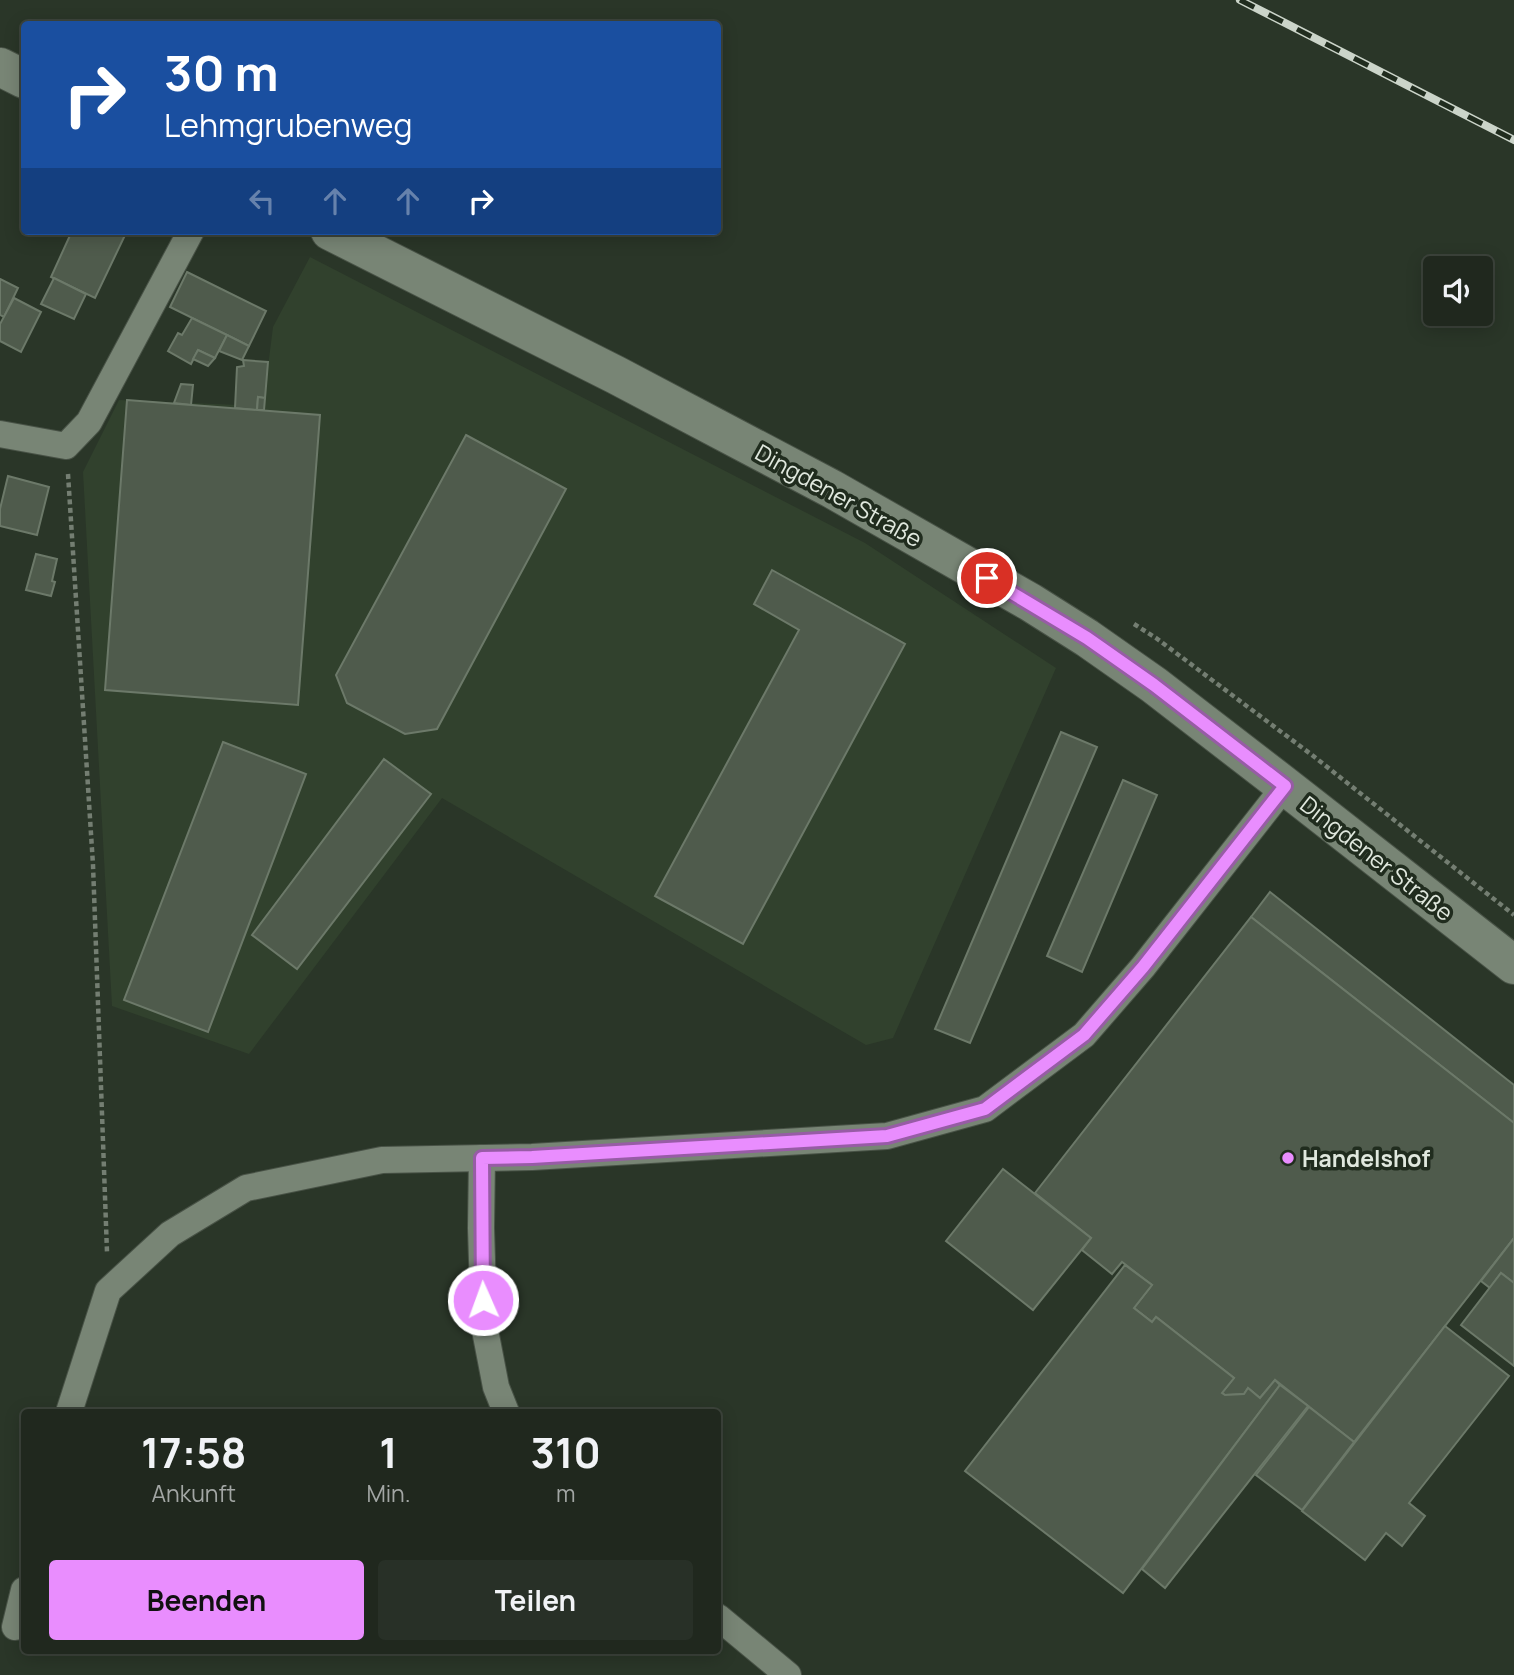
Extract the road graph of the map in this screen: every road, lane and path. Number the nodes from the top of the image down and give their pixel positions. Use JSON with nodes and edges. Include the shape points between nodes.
{"nodes":[{"id":1,"x":0,"y":68,"type":"edge"},
{"id":2,"x":21,"y":78,"type":"edge"},
{"id":3,"x":189,"y":235,"type":"edge"},
{"id":4,"x":338,"y":235,"type":"edge"},
{"id":5,"x":0,"y":434,"type":"edge"},
{"id":6,"x":66,"y":446,"type":"junction"},
{"id":7,"x":1285,"y":786,"type":"junction"},
{"id":8,"x":1514,"y":965,"type":"edge"},
{"id":9,"x":482,"y":1158,"type":"junction"},
{"id":10,"x":108,"y":1291,"type":"junction"},
{"id":11,"x":70,"y":1409,"type":"edge"},
{"id":12,"x":505,"y":1409,"type":"edge"},
{"id":13,"x":21,"y":1603,"type":"edge"},
{"id":14,"x":721,"y":1619,"type":"edge"},
{"id":15,"x":15,"y":1628,"type":"dead end"},
{"id":16,"x":788,"y":1675,"type":"edge"}],
"edges":[{"from":1,"to":2,"type":"main road"},
{"from":3,"to":6,"type":"street","via":[[89,422]]},
{"from":4,"to":7,"type":"main road","name":"Dingdener Straße","via":[[832,489],[1019,596],[1143,677]]},
{"from":5,"to":6,"type":"street"},
{"from":6,"to":10,"type":"path","via":[[93,865]]},
{"from":7,"to":8,"type":"main road","name":"Dingdener Straße"},
{"from":7,"to":9,"type":"street","via":[[1084,1035],[985,1109],[887,1136]]},
{"from":9,"to":10,"type":"street","via":[[382,1160],[246,1188],[170,1234]]},
{"from":9,"to":12,"type":"street","via":[[484,1325]]},
{"from":10,"to":11,"type":"street"},
{"from":13,"to":15,"type":"street"},
{"from":14,"to":16,"type":"street"}]}
